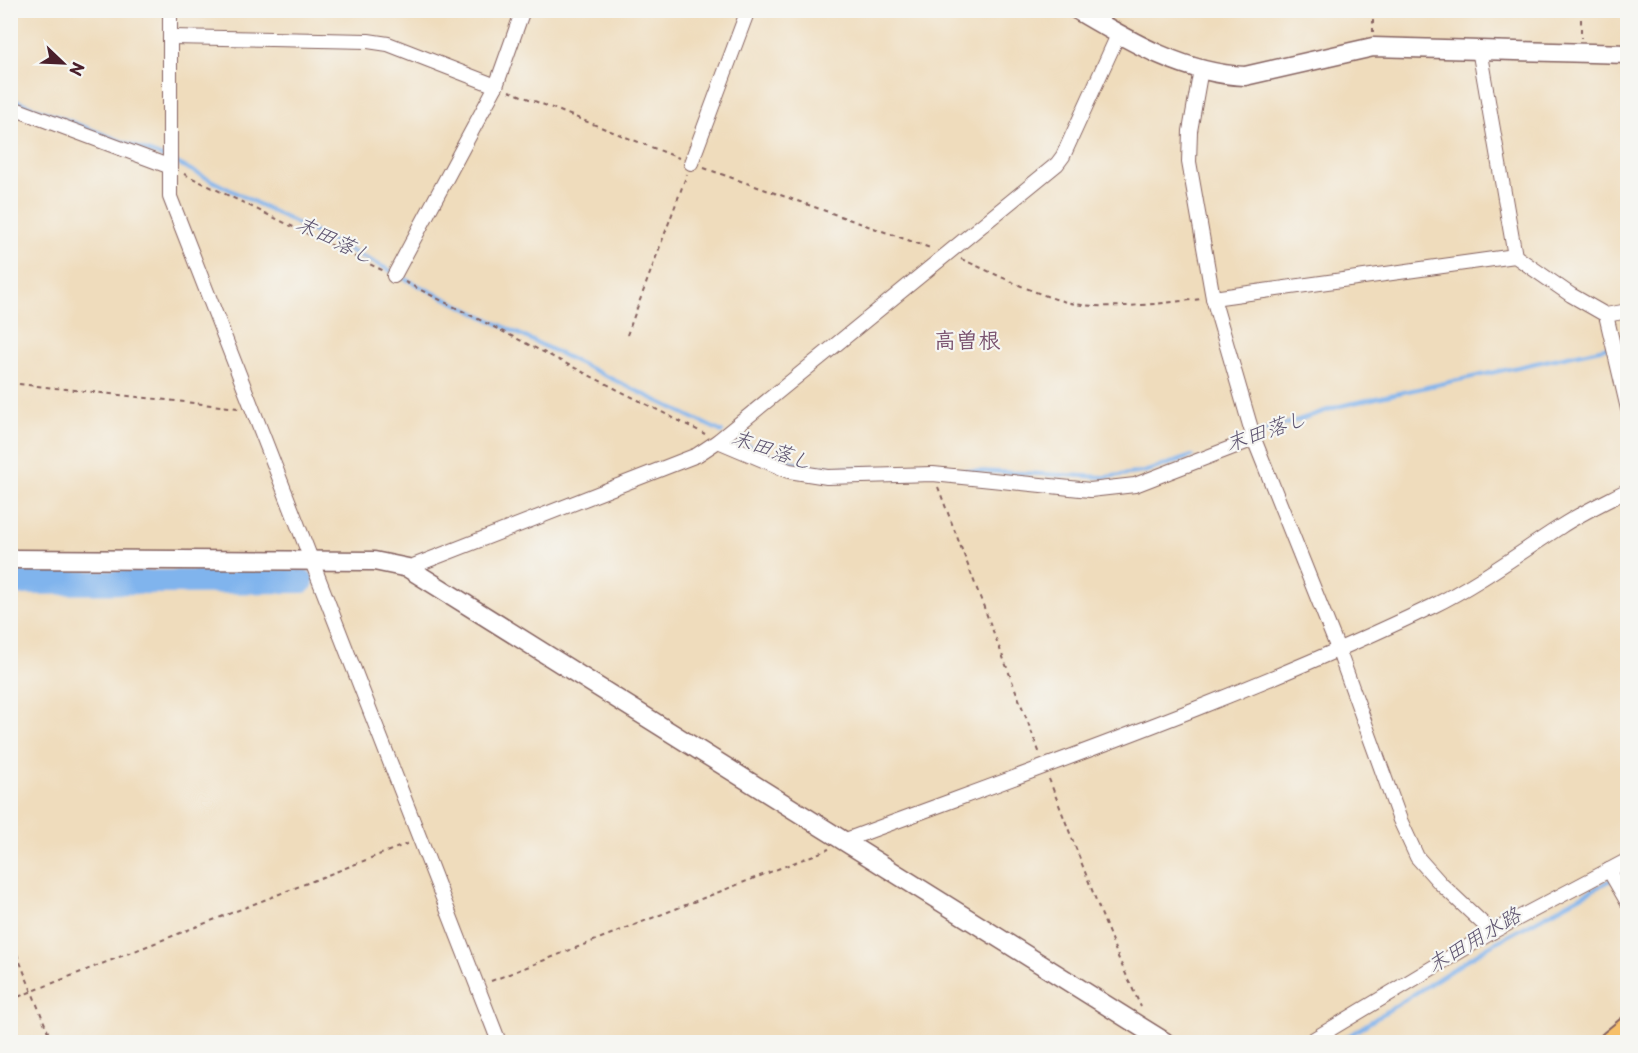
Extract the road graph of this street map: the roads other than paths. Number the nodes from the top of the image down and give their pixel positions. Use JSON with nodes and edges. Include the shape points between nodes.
{"nodes":[{"id":1,"x":170,"y":10,"type":"edge"},
{"id":2,"x":523,"y":10,"type":"edge"},
{"id":3,"x":748,"y":10,"type":"edge"},
{"id":4,"x":1077,"y":10,"type":"edge"},
{"id":5,"x":1118,"y":35,"type":"junction"},
{"id":6,"x":171,"y":37,"type":"junction"},
{"id":7,"x":1479,"y":48,"type":"junction"},
{"id":8,"x":1628,"y":54,"type":"edge"},
{"id":9,"x":1201,"y":69,"type":"junction"},
{"id":10,"x":496,"y":86,"type":"junction"},
{"id":11,"x":10,"y":107,"type":"edge"},
{"id":12,"x":691,"y":163,"type":"road end"},
{"id":13,"x":168,"y":166,"type":"junction"},
{"id":14,"x":1515,"y":256,"type":"junction"},
{"id":15,"x":394,"y":276,"type":"road end"},
{"id":16,"x":1213,"y":298,"type":"junction"},
{"id":17,"x":1628,"y":311,"type":"edge"},
{"id":18,"x":1606,"y":315,"type":"junction"},
{"id":19,"x":1628,"y":409,"type":"edge"},
{"id":20,"x":1254,"y":439,"type":"junction"},
{"id":21,"x":718,"y":441,"type":"junction"},
{"id":22,"x":1628,"y":490,"type":"edge"},
{"id":23,"x":10,"y":559,"type":"edge"},
{"id":24,"x":312,"y":560,"type":"junction"},
{"id":25,"x":408,"y":568,"type":"junction"},
{"id":26,"x":1338,"y":649,"type":"junction"},
{"id":27,"x":843,"y":841,"type":"junction"},
{"id":28,"x":1628,"y":860,"type":"edge"},
{"id":29,"x":1609,"y":870,"type":"junction"},
{"id":30,"x":1628,"y":903,"type":"edge"},
{"id":31,"x":1492,"y":932,"type":"junction"},
{"id":32,"x":1628,"y":1028,"type":"edge"},
{"id":33,"x":1160,"y":1039,"type":"edge"},
{"id":34,"x":499,"y":1042,"type":"edge"},
{"id":35,"x":1309,"y":1042,"type":"edge"},
{"id":36,"x":1611,"y":1042,"type":"edge"}],
"edges":[{"from":1,"to":6,"type":"street"},
{"from":2,"to":10,"type":"street"},
{"from":3,"to":12,"type":"street"},
{"from":4,"to":5,"type":"street"},
{"from":5,"to":9,"type":"street"},
{"from":5,"to":21,"type":"street","via":[[1064,156]]},
{"from":6,"to":10,"type":"street","via":[[388,44]]},
{"from":6,"to":13,"type":"street"},
{"from":7,"to":8,"type":"street"},
{"from":7,"to":9,"type":"street","via":[[1373,47],[1245,76]]},
{"from":7,"to":14,"type":"street"},
{"from":9,"to":16,"type":"street","via":[[1190,130],[1189,162]]},
{"from":10,"to":15,"type":"street"},
{"from":11,"to":13,"type":"street"},
{"from":13,"to":24,"type":"street","via":[[170,197]]},
{"from":14,"to":16,"type":"street"},
{"from":14,"to":18,"type":"street"},
{"from":16,"to":20,"type":"street"},
{"from":17,"to":18,"type":"street"},
{"from":18,"to":19,"type":"street"},
{"from":20,"to":21,"type":"street","via":[[1135,485],[1090,490],[933,474],[827,477],[789,471]]},
{"from":20,"to":26,"type":"street"},
{"from":21,"to":25,"type":"street","via":[[697,455]]},
{"from":22,"to":26,"type":"street","via":[[1435,605]]},
{"from":23,"to":24,"type":"street"},
{"from":24,"to":25,"type":"street","via":[[374,561]]},
{"from":24,"to":34,"type":"street"},
{"from":25,"to":27,"type":"street"},
{"from":26,"to":27,"type":"street","via":[[1250,687]]},
{"from":26,"to":31,"type":"street","via":[[1400,820],[1417,856]]},
{"from":27,"to":33,"type":"street"},
{"from":28,"to":29,"type":"street"},
{"from":29,"to":30,"type":"street"},
{"from":29,"to":31,"type":"street"},
{"from":31,"to":35,"type":"street"},
{"from":32,"to":36,"type":"main road"}]}
